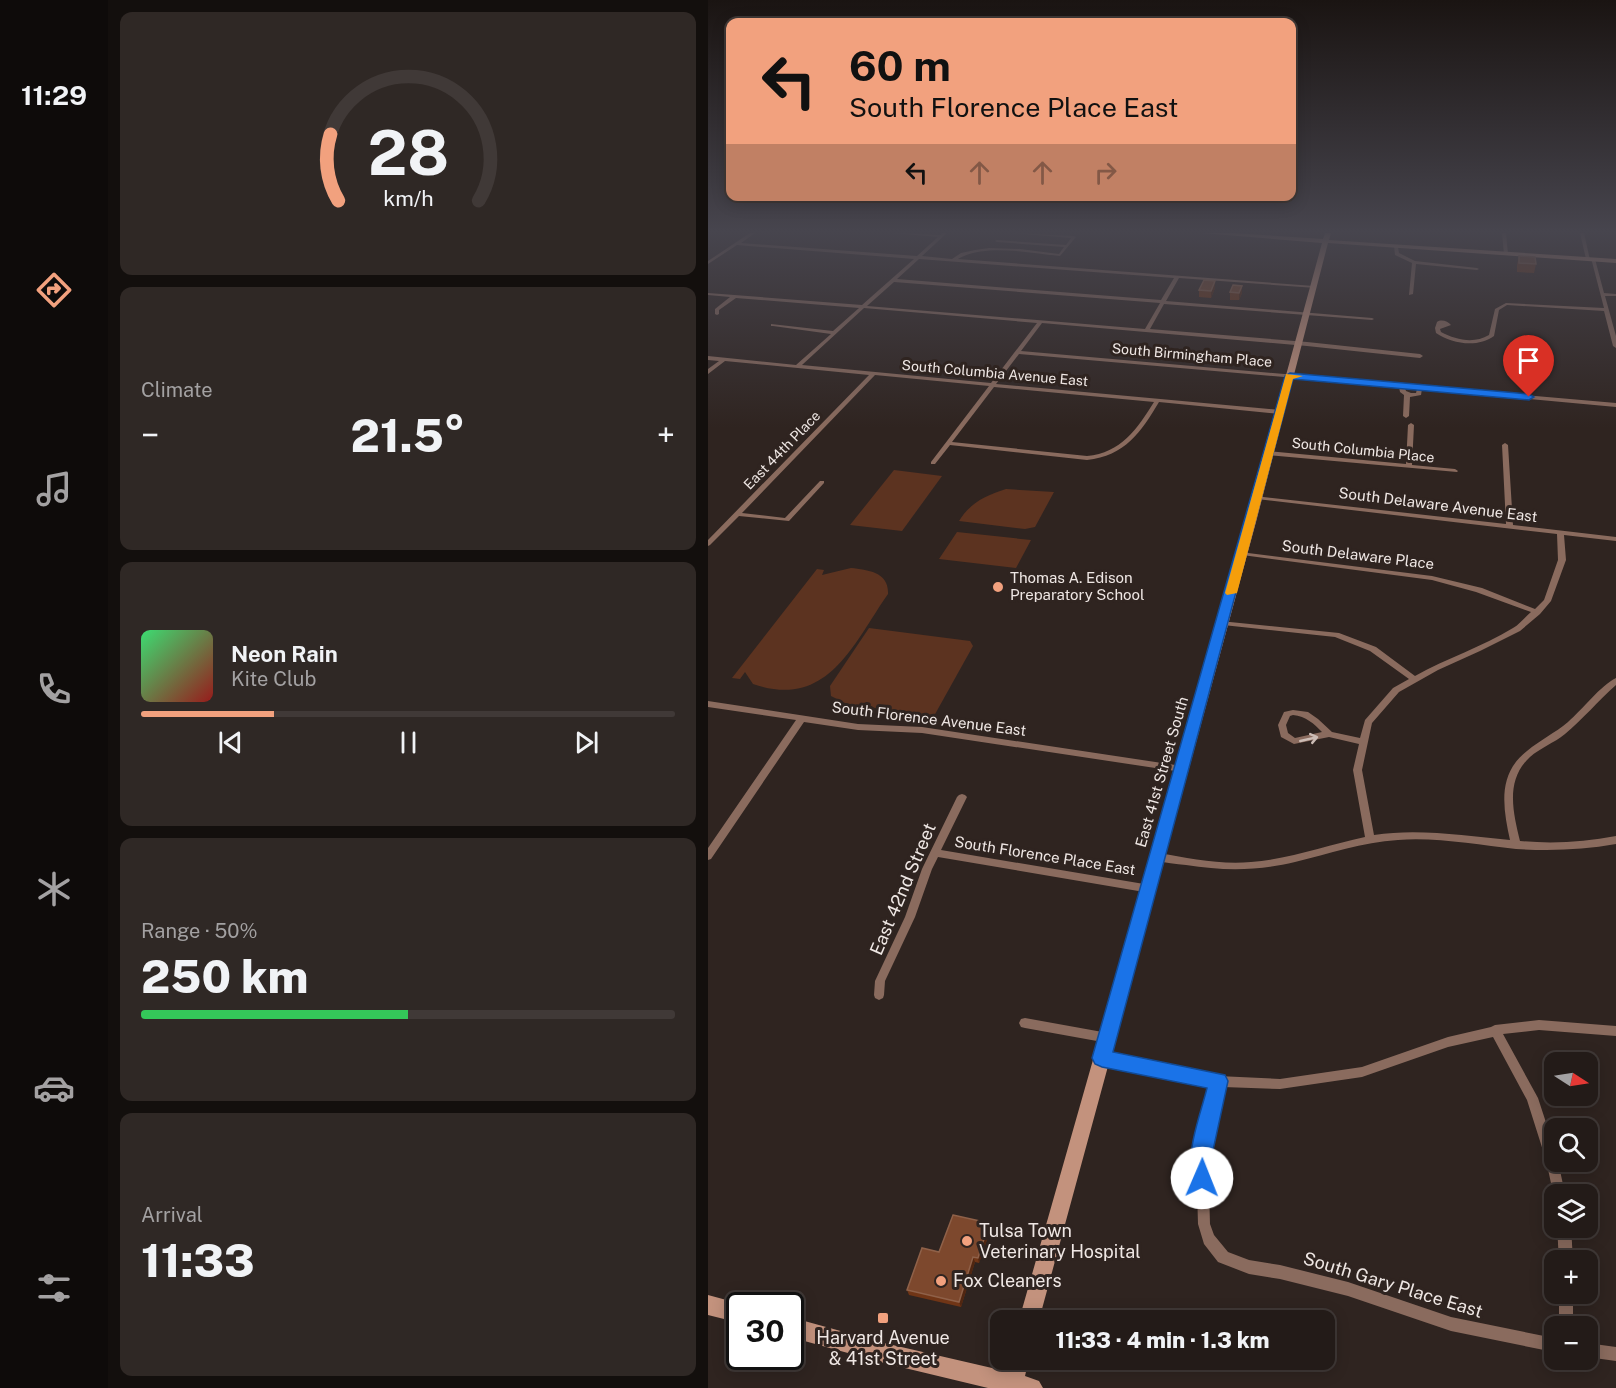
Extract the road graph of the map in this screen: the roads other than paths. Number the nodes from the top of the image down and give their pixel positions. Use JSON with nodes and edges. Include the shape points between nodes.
{"nodes":[{"id":1,"x":733,"y":298,"type":"edge"},
{"id":2,"x":756,"y":298,"type":"edge"},
{"id":3,"x":873,"y":298,"type":"edge"},
{"id":4,"x":1110,"y":298,"type":"edge"},
{"id":5,"x":1165,"y":298,"type":"edge"},
{"id":6,"x":1311,"y":298,"type":"edge"},
{"id":7,"x":1603,"y":298,"type":"edge"},
{"id":8,"x":1162,"y":302,"type":"junction"},
{"id":9,"x":863,"y":307,"type":"junction"},
{"id":10,"x":1606,"y":310,"type":"junction"},
{"id":11,"x":717,"y":314,"type":"dead end"},
{"id":12,"x":1307,"y":314,"type":"junction"},
{"id":13,"x":1372,"y":319,"type":"dead end"},
{"id":14,"x":1041,"y":321,"type":"junction"},
{"id":15,"x":1613,"y":324,"type":"edge"},
{"id":16,"x":773,"y":325,"type":"dead end"},
{"id":17,"x":1437,"y":328,"type":"dead end"},
{"id":18,"x":1147,"y":330,"type":"junction"},
{"id":19,"x":835,"y":333,"type":"junction"},
{"id":20,"x":1299,"y":343,"type":"junction"},
{"id":21,"x":1616,"y":346,"type":"edge"},
{"id":22,"x":1017,"y":352,"type":"junction"},
{"id":23,"x":1420,"y":356,"type":"dead end"},
{"id":24,"x":708,"y":358,"type":"edge"},
{"id":25,"x":723,"y":360,"type":"junction"},
{"id":26,"x":797,"y":367,"type":"junction"},
{"id":27,"x":708,"y":372,"type":"edge"},
{"id":28,"x":873,"y":374,"type":"junction"},
{"id":29,"x":1290,"y":376,"type":"junction"},
{"id":30,"x":992,"y":385,"type":"junction"},
{"id":31,"x":1402,"y":386,"type":"junction"},
{"id":32,"x":1420,"y":387,"type":"junction"},
{"id":33,"x":1407,"y":394,"type":"junction"},
{"id":34,"x":1157,"y":400,"type":"junction"},
{"id":35,"x":1616,"y":405,"type":"edge"},
{"id":36,"x":1280,"y":412,"type":"junction"},
{"id":37,"x":1406,"y":416,"type":"dead end"},
{"id":38,"x":1411,"y":425,"type":"dead end"},
{"id":39,"x":949,"y":443,"type":"junction"},
{"id":40,"x":1505,"y":445,"type":"dead end"},
{"id":41,"x":1269,"y":453,"type":"junction"},
{"id":42,"x":933,"y":463,"type":"dead end"},
{"id":43,"x":1409,"y":467,"type":"junction"},
{"id":44,"x":1455,"y":471,"type":"dead end"},
{"id":45,"x":822,"y":482,"type":"dead end"},
{"id":46,"x":1257,"y":497,"type":"junction"},
{"id":47,"x":737,"y":514,"type":"junction"},
{"id":48,"x":1510,"y":527,"type":"junction"},
{"id":49,"x":1560,"y":533,"type":"junction"},
{"id":50,"x":1616,"y":539,"type":"edge"},
{"id":51,"x":708,"y":544,"type":"edge"},
{"id":52,"x":1242,"y":553,"type":"junction"},
{"id":53,"x":1537,"y":612,"type":"junction"},
{"id":54,"x":1223,"y":622,"type":"junction"},
{"id":55,"x":1413,"y":678,"type":"junction"},
{"id":56,"x":1616,"y":681,"type":"edge"},
{"id":57,"x":708,"y":705,"type":"edge"},
{"id":58,"x":802,"y":718,"type":"junction"},
{"id":59,"x":1329,"y":734,"type":"junction"},
{"id":60,"x":1360,"y":741,"type":"junction"},
{"id":61,"x":1182,"y":769,"type":"junction"},
{"id":62,"x":962,"y":797,"type":"dead end"},
{"id":63,"x":1370,"y":838,"type":"junction"},
{"id":64,"x":1616,"y":840,"type":"edge"},
{"id":65,"x":1516,"y":845,"type":"junction"},
{"id":66,"x":935,"y":853,"type":"junction"},
{"id":67,"x":708,"y":856,"type":"edge"},
{"id":68,"x":1158,"y":857,"type":"junction"},
{"id":69,"x":1149,"y":889,"type":"junction"},
{"id":70,"x":879,"y":995,"type":"dead end"},
{"id":71,"x":1025,"y":1023,"type":"dead end"},
{"id":72,"x":1495,"y":1030,"type":"junction"},
{"id":73,"x":1616,"y":1031,"type":"edge"},
{"id":74,"x":1108,"y":1038,"type":"junction"},
{"id":75,"x":1102,"y":1058,"type":"junction"},
{"id":76,"x":1218,"y":1081,"type":"junction"},
{"id":77,"x":1557,"y":1184,"type":"edge"},
{"id":78,"x":1223,"y":1257,"type":"joint"},
{"id":79,"x":708,"y":1305,"type":"edge"},
{"id":80,"x":726,"y":1310,"type":"edge"},
{"id":81,"x":1032,"y":1310,"type":"edge"},
{"id":82,"x":804,"y":1331,"type":"edge"},
{"id":83,"x":1544,"y":1343,"type":"edge"},
{"id":84,"x":1598,"y":1352,"type":"edge"},
{"id":85,"x":1616,"y":1354,"type":"edge"},
{"id":86,"x":1019,"y":1370,"type":"edge"},
{"id":87,"x":1018,"y":1386,"type":"edge"}],
"edges":[{"from":1,"to":11,"type":"street","via":[[717,309]]},
{"from":2,"to":9,"type":"street"},
{"from":3,"to":9,"type":"street"},
{"from":4,"to":8,"type":"street"},
{"from":5,"to":8,"type":"street"},
{"from":6,"to":12,"type":"main road","name":"East 41st Street South"},
{"from":7,"to":10,"type":"street"},
{"from":8,"to":12,"type":"street"},
{"from":8,"to":18,"type":"street"},
{"from":9,"to":14,"type":"street"},
{"from":9,"to":19,"type":"street"},
{"from":10,"to":15,"type":"street"},
{"from":10,"to":17,"type":"street","via":[[1503,305],[1495,314],[1491,336],[1482,341],[1449,338]]},
{"from":12,"to":13,"type":"street"},
{"from":12,"to":20,"type":"main road","name":"East 41st Street South"},
{"from":14,"to":18,"type":"street"},
{"from":14,"to":22,"type":"street"},
{"from":15,"to":21,"type":"street"},
{"from":16,"to":19,"type":"street"},
{"from":18,"to":20,"type":"street"},
{"from":19,"to":26,"type":"street"},
{"from":20,"to":23,"type":"street"},
{"from":20,"to":29,"type":"main road","name":"East 41st Street South"},
{"from":22,"to":29,"type":"street","name":"South Birmingham Place"},
{"from":22,"to":30,"type":"street"},
{"from":24,"to":25,"type":"street","name":"South Columbia Avenue East"},
{"from":25,"to":26,"type":"street","name":"South Columbia Avenue East"},
{"from":25,"to":27,"type":"street"},
{"from":26,"to":28,"type":"street","name":"South Columbia Avenue East"},
{"from":28,"to":30,"type":"street","name":"South Columbia Avenue East"},
{"from":28,"to":47,"type":"street","name":"East 44th Place"},
{"from":29,"to":31,"type":"street","name":"South Birmingham Place"},
{"from":29,"to":36,"type":"main road","name":"East 41st Street South"},
{"from":30,"to":34,"type":"street","name":"South Columbia Avenue East"},
{"from":30,"to":39,"type":"street"},
{"from":31,"to":32,"type":"street","name":"South Birmingham Place"},
{"from":31,"to":33,"type":"street"},
{"from":32,"to":33,"type":"street","via":[[1419,393]]},
{"from":32,"to":35,"type":"street","name":"South Birmingham Place"},
{"from":33,"to":37,"type":"street"},
{"from":34,"to":36,"type":"street","name":"South Columbia Avenue East"},
{"from":34,"to":39,"type":"street","via":[[1144,422],[1115,452],[1103,457]]},
{"from":36,"to":41,"type":"main road","name":"East 41st Street South"},
{"from":38,"to":43,"type":"street"},
{"from":39,"to":42,"type":"street"},
{"from":40,"to":48,"type":"street"},
{"from":41,"to":43,"type":"street","name":"South Columbia Place"},
{"from":41,"to":46,"type":"main road","name":"East 41st Street South"},
{"from":43,"to":44,"type":"street","name":"South Columbia Place"},
{"from":45,"to":47,"type":"street","via":[[787,520]]},
{"from":46,"to":48,"type":"street","name":"South Delaware Avenue East"},
{"from":46,"to":52,"type":"main road","name":"East 41st Street South"},
{"from":47,"to":51,"type":"street","name":"East 44th Place"},
{"from":48,"to":49,"type":"street","name":"South Delaware Avenue East"},
{"from":49,"to":50,"type":"street","name":"South Delaware Avenue East"},
{"from":49,"to":53,"type":"street","via":[[1561,570],[1552,593]]},
{"from":52,"to":53,"type":"street","name":"South Delaware Place","via":[[1432,578],[1479,590]]},
{"from":52,"to":54,"type":"main road","name":"East 41st Street South"},
{"from":53,"to":55,"type":"street","via":[[1493,642]]},
{"from":54,"to":55,"type":"street","via":[[1336,635],[1373,649]]},
{"from":54,"to":61,"type":"main road","name":"East 41st Street South"},
{"from":55,"to":60,"type":"street","via":[[1380,707]]},
{"from":56,"to":65,"type":"street","via":[[1566,729],[1525,756],[1516,767],[1507,794]]},
{"from":57,"to":58,"type":"street","name":"South Florence Avenue East"},
{"from":58,"to":61,"type":"street","name":"South Florence Avenue East","via":[[858,727],[921,730]]},
{"from":58,"to":67,"type":"street"},
{"from":59,"to":59,"type":"street","one_way":true,"via":[[1299,712],[1287,714],[1282,724],[1284,735],[1294,741]]},
{"from":59,"to":60,"type":"street"},
{"from":60,"to":63,"type":"street","via":[[1356,780]]},
{"from":61,"to":68,"type":"main road","name":"East 41st Street South"},
{"from":62,"to":66,"type":"street","name":"East 42nd Street"},
{"from":63,"to":65,"type":"street","via":[[1428,837]]},
{"from":63,"to":68,"type":"street","via":[[1262,866],[1226,867]]},
{"from":64,"to":65,"type":"street","via":[[1577,847]]},
{"from":66,"to":69,"type":"street","name":"South Florence Place East"},
{"from":66,"to":70,"type":"street","name":"East 42nd Street","via":[[880,981]]},
{"from":68,"to":69,"type":"main road","name":"East 41st Street South"},
{"from":69,"to":74,"type":"main road","name":"East 41st Street South"},
{"from":71,"to":74,"type":"street"},
{"from":72,"to":73,"type":"street","via":[[1539,1025]]},
{"from":72,"to":76,"type":"street","via":[[1362,1072],[1255,1084]]},
{"from":72,"to":77,"type":"street","via":[[1532,1098]]},
{"from":74,"to":75,"type":"main road","name":"East 41st Street South"},
{"from":75,"to":76,"type":"street"},
{"from":75,"to":81,"type":"main road","name":"East 41st Street South"},
{"from":76,"to":78,"type":"street","via":[[1202,1155],[1204,1224],[1209,1239]]},
{"from":78,"to":83,"type":"street","name":"South Gary Place East","via":[[1249,1268],[1348,1289],[1460,1326]]},
{"from":79,"to":80,"type":"main road"},
{"from":82,"to":87,"type":"main road"},
{"from":84,"to":85,"type":"street"},
{"from":86,"to":87,"type":"main road"}]}
